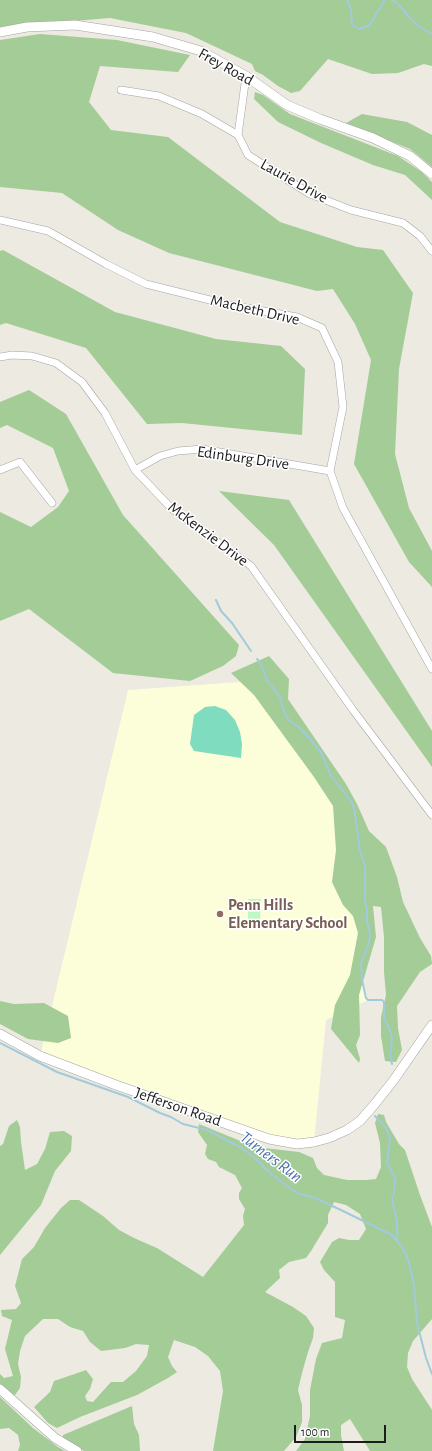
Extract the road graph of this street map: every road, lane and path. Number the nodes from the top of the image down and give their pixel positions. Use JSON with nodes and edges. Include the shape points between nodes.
{"nodes":[{"id":1,"x":0,"y":32,"type":"edge"},
{"id":2,"x":246,"y":76,"type":"junction"},
{"id":3,"x":121,"y":90,"type":"dead end"},
{"id":4,"x":238,"y":135,"type":"junction"},
{"id":5,"x":432,"y":174,"type":"edge"},
{"id":6,"x":0,"y":220,"type":"edge"},
{"id":7,"x":432,"y":251,"type":"edge"},
{"id":8,"x":0,"y":357,"type":"edge"},
{"id":9,"x":0,"y":470,"type":"edge"},
{"id":10,"x":135,"y":470,"type":"junction"},
{"id":11,"x":330,"y":471,"type":"junction"},
{"id":12,"x":52,"y":503,"type":"dead end"},
{"id":13,"x":432,"y":669,"type":"edge"},
{"id":14,"x":432,"y":815,"type":"edge"},
{"id":15,"x":432,"y":1025,"type":"edge"},
{"id":16,"x":0,"y":1034,"type":"edge"},
{"id":17,"x":0,"y":1389,"type":"edge"},
{"id":18,"x":77,"y":1451,"type":"edge"}],
"edges":[{"from":1,"to":2,"type":"street","name":"Frey Road","via":[[27,27],[76,25],[153,37],[201,51]]},
{"from":2,"to":4,"type":"street"},
{"from":2,"to":5,"type":"street","name":"Frey Road","via":[[288,105],[373,138],[410,156]]},
{"from":3,"to":4,"type":"street","via":[[159,96],[202,114]]},
{"from":4,"to":7,"type":"street","name":"Laurie Drive","via":[[248,155],[310,194],[351,210],[403,222],[420,236]]},
{"from":6,"to":11,"type":"street","name":"Macbeth Drive","via":[[48,231],[146,284],[230,305],[297,317],[322,328],[338,362],[344,407]]},
{"from":8,"to":10,"type":"street","name":"McKenzie Drive","via":[[32,356],[56,363],[82,382],[105,413]]},
{"from":9,"to":12,"type":"street","via":[[20,462]]},
{"from":10,"to":11,"type":"street","name":"Edinburg Drive","via":[[160,456],[202,449]]},
{"from":10,"to":14,"type":"street","name":"McKenzie Drive","via":[[172,508],[251,566],[353,710]]},
{"from":11,"to":13,"type":"street","via":[[343,508]]},
{"from":15,"to":16,"type":"street","name":"Jefferson Road","via":[[389,1087],[360,1121],[330,1138],[297,1144],[269,1139],[116,1085],[40,1056]]},
{"from":17,"to":18,"type":"street","via":[[55,1438]]}]}
